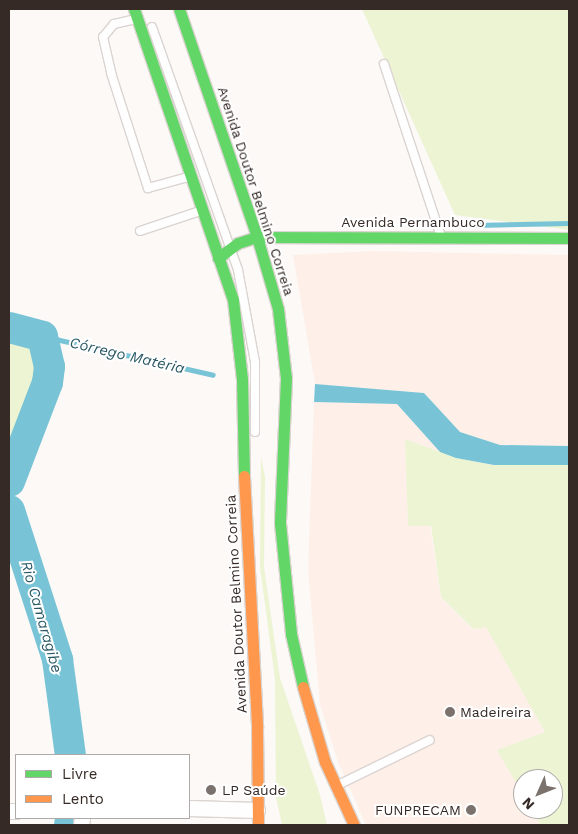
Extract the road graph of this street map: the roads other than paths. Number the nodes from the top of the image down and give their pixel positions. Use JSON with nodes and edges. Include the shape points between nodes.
{"nodes":[{"id":1,"x":169,"y":9,"type":"edge"},
{"id":2,"x":179,"y":9,"type":"edge"},
{"id":3,"x":140,"y":15,"type":"edge"},
{"id":4,"x":384,"y":64,"type":"dead end"},
{"id":5,"x":191,"y":176,"type":"junction"},
{"id":6,"x":202,"y":211,"type":"junction"},
{"id":7,"x":140,"y":230,"type":"dead end"},
{"id":8,"x":254,"y":237,"type":"junction"},
{"id":9,"x":442,"y":238,"type":"junction"},
{"id":10,"x":569,"y":238,"type":"edge"},
{"id":11,"x":232,"y":247,"type":"junction"},
{"id":12,"x":218,"y":258,"type":"junction"},
{"id":13,"x":274,"y":360,"type":"dead end"},
{"id":14,"x":275,"y":399,"type":"dead end"},
{"id":15,"x":255,"y":440,"type":"dead end"},
{"id":16,"x":254,"y":489,"type":"dead end"},
{"id":17,"x":276,"y":581,"type":"dead end"},
{"id":18,"x":279,"y":608,"type":"dead end"},
{"id":19,"x":262,"y":634,"type":"dead end"},
{"id":20,"x":430,"y":740,"type":"dead end"},
{"id":21,"x":267,"y":747,"type":"dead end"},
{"id":22,"x":332,"y":781,"type":"junction"},
{"id":23,"x":190,"y":808,"type":"edge"},
{"id":24,"x":257,"y":810,"type":"junction"},
{"id":25,"x":258,"y":825,"type":"edge"},
{"id":26,"x":354,"y":825,"type":"edge"}],
"edges":[{"from":1,"to":8,"type":"lane"},
{"from":2,"to":8,"type":"main road","name":"Avenida Doutor Belmino Correia"},
{"from":3,"to":5,"type":"main road","name":"Avenida Doutor Belmino Correia"},
{"from":3,"to":5,"type":"lane","via":[[114,24],[102,37],[111,74],[148,188]]},
{"from":3,"to":11,"type":"lane"},
{"from":4,"to":9,"type":"lane"},
{"from":5,"to":6,"type":"main road","name":"Avenida Doutor Belmino Correia"},
{"from":6,"to":7,"type":"lane"},
{"from":6,"to":12,"type":"main road","name":"Avenida Doutor Belmino Correia"},
{"from":8,"to":9,"type":"main road","name":"Avenida Pernambuco"},
{"from":8,"to":11,"type":"main road"},
{"from":8,"to":13,"type":"lane","via":[[273,321]]},
{"from":8,"to":22,"type":"main road","name":"Avenida Doutor Belmino Correia","via":[[278,309],[286,378],[280,523],[284,585],[299,675]]},
{"from":9,"to":10,"type":"main road","name":"Avenida Pernambuco"},
{"from":11,"to":12,"type":"main road"},
{"from":11,"to":15,"type":"lane","via":[[255,362]]},
{"from":12,"to":24,"type":"main road","name":"Avenida Doutor Belmino Correia","via":[[233,300],[242,378],[246,537],[258,728]]},
{"from":14,"to":17,"type":"lane","via":[[277,457],[273,537]]},
{"from":16,"to":19,"type":"lane","via":[[253,538]]},
{"from":18,"to":22,"type":"lane","via":[[286,656],[308,733]]},
{"from":20,"to":22,"type":"lane"},
{"from":21,"to":24,"type":"lane","via":[[266,786]]},
{"from":22,"to":26,"type":"main road","name":"Avenida Doutor Belmino Correia"},
{"from":23,"to":24,"type":"street"},
{"from":24,"to":25,"type":"main road","name":"Avenida Doutor Belmino Correia"}]}
